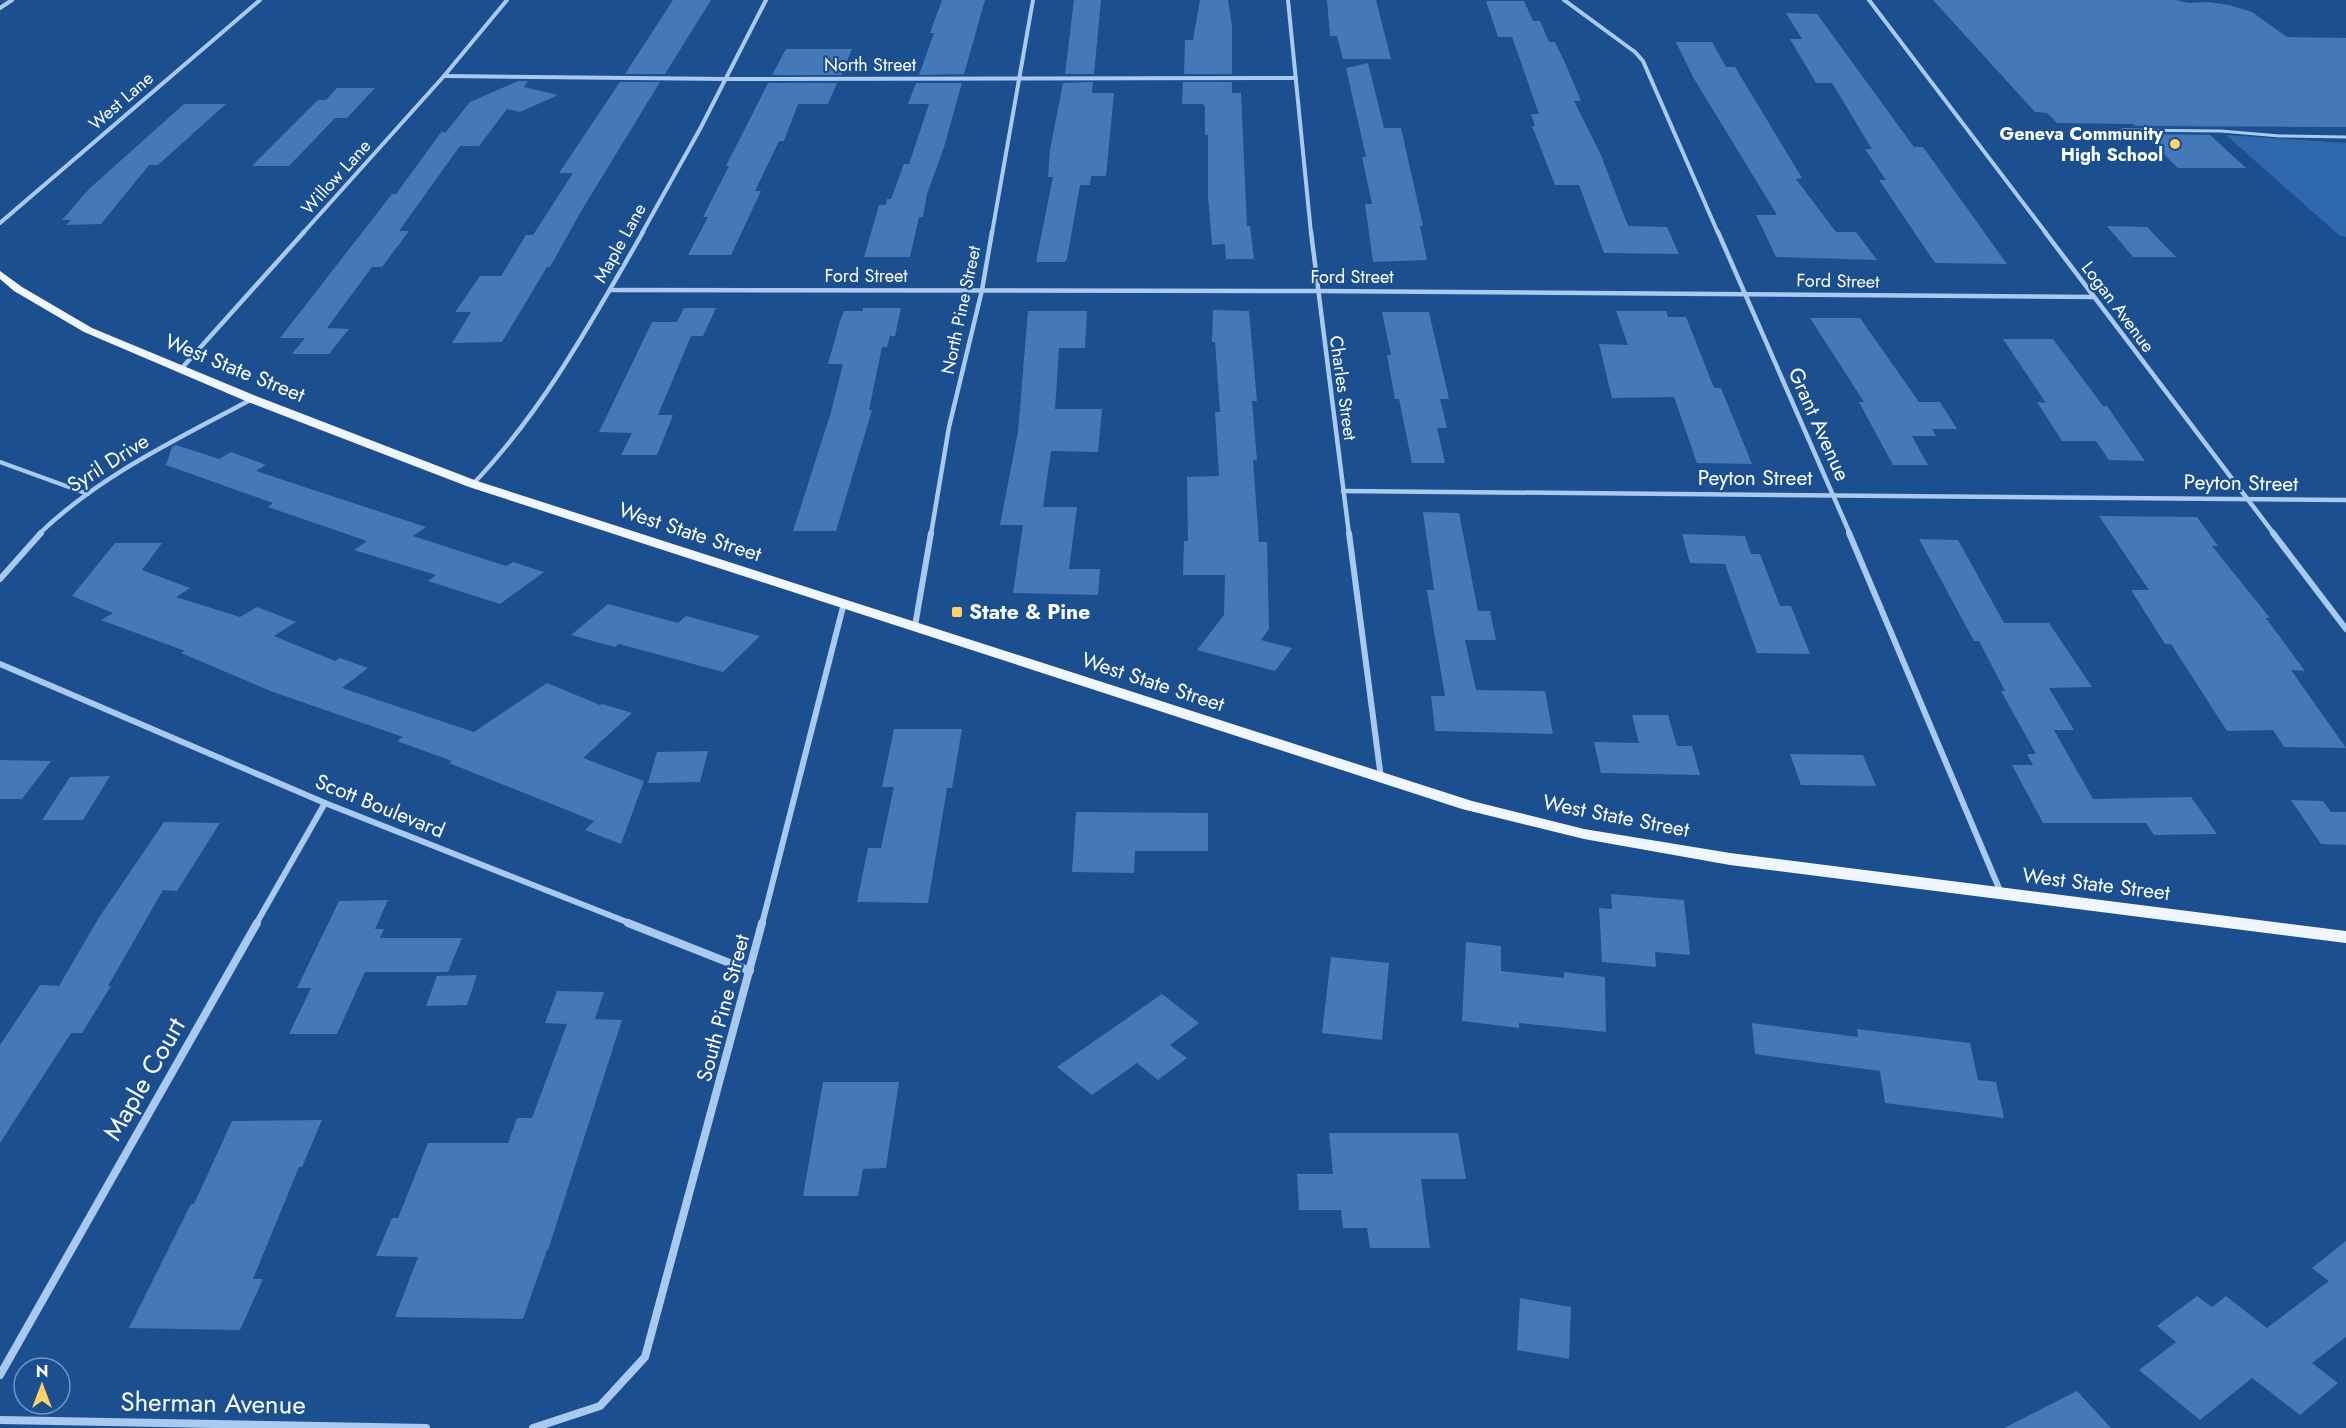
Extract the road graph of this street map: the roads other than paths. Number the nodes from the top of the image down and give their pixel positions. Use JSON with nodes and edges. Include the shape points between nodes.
{"nodes":[{"id":1,"x":12,"y":0,"type":"edge"},
{"id":2,"x":260,"y":0,"type":"edge"},
{"id":3,"x":507,"y":0,"type":"edge"},
{"id":4,"x":766,"y":0,"type":"edge"},
{"id":5,"x":1033,"y":0,"type":"edge"},
{"id":6,"x":1288,"y":0,"type":"edge"},
{"id":7,"x":1564,"y":0,"type":"edge"},
{"id":8,"x":1869,"y":0,"type":"edge"},
{"id":9,"x":0,"y":8,"type":"edge"},
{"id":10,"x":444,"y":76,"type":"junction"},
{"id":11,"x":1296,"y":78,"type":"junction"},
{"id":12,"x":727,"y":79,"type":"junction"},
{"id":13,"x":1019,"y":79,"type":"junction"},
{"id":14,"x":2123,"y":130,"type":"dead end"},
{"id":15,"x":2346,"y":137,"type":"edge"},
{"id":16,"x":0,"y":223,"type":"edge"},
{"id":17,"x":0,"y":274,"type":"edge"},
{"id":18,"x":610,"y":290,"type":"junction"},
{"id":19,"x":982,"y":290,"type":"junction"},
{"id":20,"x":1317,"y":291,"type":"junction"},
{"id":21,"x":1744,"y":294,"type":"junction"},
{"id":22,"x":2093,"y":297,"type":"junction"},
{"id":23,"x":181,"y":369,"type":"junction"},
{"id":24,"x":252,"y":399,"type":"junction"},
{"id":25,"x":0,"y":462,"type":"edge"},
{"id":26,"x":473,"y":484,"type":"junction"},
{"id":27,"x":1343,"y":491,"type":"junction"},
{"id":28,"x":88,"y":494,"type":"junction"},
{"id":29,"x":1833,"y":495,"type":"junction"},
{"id":30,"x":2247,"y":499,"type":"junction"},
{"id":31,"x":2346,"y":500,"type":"edge"},
{"id":32,"x":0,"y":579,"type":"edge"},
{"id":33,"x":844,"y":603,"type":"junction"},
{"id":34,"x":915,"y":626,"type":"junction"},
{"id":35,"x":2346,"y":629,"type":"edge"},
{"id":36,"x":0,"y":664,"type":"edge"},
{"id":37,"x":1382,"y":778,"type":"junction"},
{"id":38,"x":325,"y":803,"type":"junction"},
{"id":39,"x":2002,"y":893,"type":"junction"},
{"id":40,"x":2346,"y":937,"type":"edge"},
{"id":41,"x":750,"y":971,"type":"junction"},
{"id":42,"x":0,"y":1375,"type":"edge"},
{"id":43,"x":0,"y":1420,"type":"edge"},
{"id":44,"x":426,"y":1428,"type":"edge"},
{"id":45,"x":533,"y":1428,"type":"edge"}],
"edges":[{"from":1,"to":9,"type":"street"},
{"from":2,"to":16,"type":"street","name":"West Lane"},
{"from":3,"to":10,"type":"street","name":"Willow Lane"},
{"from":4,"to":12,"type":"street","name":"Maple Lane"},
{"from":5,"to":13,"type":"street","name":"North Pine Street"},
{"from":6,"to":11,"type":"street","name":"Charles Street"},
{"from":7,"to":21,"type":"street","name":"Grant Avenue","via":[[1643,61]]},
{"from":8,"to":22,"type":"street","name":"Logan Avenue"},
{"from":10,"to":12,"type":"street","name":"North Street"},
{"from":10,"to":23,"type":"street","name":"Willow Lane"},
{"from":11,"to":13,"type":"street","name":"North Street"},
{"from":11,"to":20,"type":"street","name":"Charles Street"},
{"from":12,"to":13,"type":"street","name":"North Street"},
{"from":12,"to":18,"type":"street","name":"Maple Lane"},
{"from":13,"to":19,"type":"street","name":"North Pine Street"},
{"from":14,"to":15,"type":"lane"},
{"from":17,"to":23,"type":"main road","name":"West State Street","via":[[88,330]]},
{"from":18,"to":19,"type":"street","name":"Ford Street"},
{"from":18,"to":26,"type":"street","name":"Maple Lane","via":[[521,431]]},
{"from":19,"to":20,"type":"street","name":"Ford Street"},
{"from":19,"to":34,"type":"street","name":"North Pine Street","via":[[949,427]]},
{"from":20,"to":21,"type":"street","name":"Ford Street"},
{"from":20,"to":27,"type":"street","name":"Charles Street"},
{"from":21,"to":22,"type":"street","name":"Ford Street"},
{"from":21,"to":29,"type":"street","name":"Grant Avenue"},
{"from":22,"to":30,"type":"street","name":"Logan Avenue"},
{"from":23,"to":24,"type":"main road","name":"West State Street"},
{"from":24,"to":26,"type":"main road","name":"West State Street"},
{"from":24,"to":28,"type":"street","name":"Syril Drive"},
{"from":25,"to":28,"type":"lane"},
{"from":26,"to":33,"type":"main road","name":"West State Street"},
{"from":27,"to":29,"type":"street","name":"Peyton Street"},
{"from":27,"to":37,"type":"street","name":"Charles Street"},
{"from":28,"to":32,"type":"street","name":"Syril Drive","via":[[36,537]]},
{"from":29,"to":30,"type":"street","name":"Peyton Street"},
{"from":29,"to":39,"type":"street","name":"Grant Avenue"},
{"from":30,"to":31,"type":"street","name":"Peyton Street"},
{"from":30,"to":35,"type":"street","name":"Logan Avenue"},
{"from":33,"to":34,"type":"main road","name":"West State Street"},
{"from":33,"to":41,"type":"street","name":"South Pine Street"},
{"from":34,"to":37,"type":"main road","name":"West State Street"},
{"from":36,"to":38,"type":"street","name":"Scott Boulevard"},
{"from":37,"to":39,"type":"main road","name":"West State Street","via":[[1467,805],[1584,834],[1730,859]]},
{"from":38,"to":41,"type":"street","name":"Scott Boulevard"},
{"from":38,"to":42,"type":"street","name":"Maple Court"},
{"from":39,"to":40,"type":"main road","name":"West State Street"},
{"from":41,"to":45,"type":"street","name":"South Pine Street","via":[[645,1357],[600,1406]]},
{"from":43,"to":44,"type":"street","name":"Sherman Avenue"}]}
